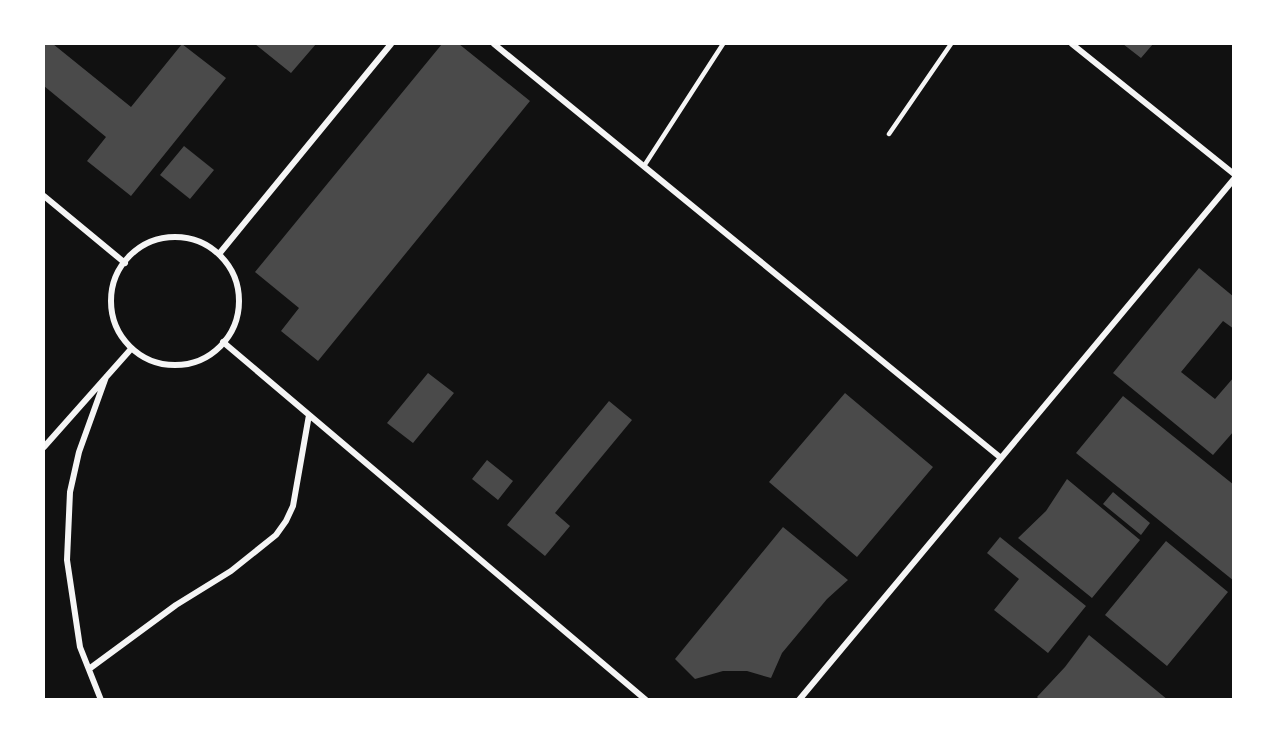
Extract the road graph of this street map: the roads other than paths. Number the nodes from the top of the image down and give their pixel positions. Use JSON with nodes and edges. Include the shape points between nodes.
{"nodes":[{"id":1,"x":391,"y":44,"type":"edge"},
{"id":2,"x":494,"y":44,"type":"edge"},
{"id":3,"x":723,"y":44,"type":"edge"},
{"id":4,"x":951,"y":44,"type":"edge"},
{"id":5,"x":1072,"y":44,"type":"edge"},
{"id":6,"x":889,"y":134,"type":"dead end"},
{"id":7,"x":645,"y":166,"type":"junction"},
{"id":8,"x":1233,"y":174,"type":"edge"},
{"id":9,"x":1233,"y":180,"type":"edge"},
{"id":10,"x":44,"y":196,"type":"edge"},
{"id":11,"x":219,"y":254,"type":"junction"},
{"id":12,"x":125,"y":263,"type":"junction"},
{"id":13,"x":223,"y":342,"type":"junction"},
{"id":14,"x":130,"y":349,"type":"junction"},
{"id":15,"x":106,"y":377,"type":"junction"},
{"id":16,"x":309,"y":415,"type":"junction"},
{"id":17,"x":44,"y":447,"type":"edge"},
{"id":18,"x":1001,"y":458,"type":"junction"},
{"id":19,"x":89,"y":669,"type":"junction"},
{"id":20,"x":102,"y":699,"type":"edge"},
{"id":21,"x":646,"y":699,"type":"edge"},
{"id":22,"x":799,"y":699,"type":"edge"}],
"edges":[{"from":1,"to":11,"type":"street"},
{"from":2,"to":7,"type":"street"},
{"from":3,"to":7,"type":"lane"},
{"from":4,"to":6,"type":"lane"},
{"from":5,"to":8,"type":"street"},
{"from":7,"to":18,"type":"street"},
{"from":9,"to":18,"type":"street"},
{"from":10,"to":12,"type":"street"},
{"from":11,"to":12,"type":"street","via":[[200,242],[173,237],[150,242],[132,253]]},
{"from":11,"to":13,"type":"street","via":[[234,277],[239,302],[235,326]]},
{"from":12,"to":14,"type":"street","via":[[115,277],[110,300],[115,326]]},
{"from":13,"to":14,"type":"street","via":[[200,361],[173,366],[150,362]]},
{"from":13,"to":16,"type":"street"},
{"from":14,"to":15,"type":"street"},
{"from":15,"to":17,"type":"street"},
{"from":15,"to":19,"type":"street","via":[[79,452],[70,492],[68,560],[80,647]]},
{"from":16,"to":19,"type":"street","via":[[293,506],[276,535],[231,571],[176,605]]},
{"from":16,"to":21,"type":"street"},
{"from":18,"to":22,"type":"street"},
{"from":19,"to":20,"type":"street"}]}
